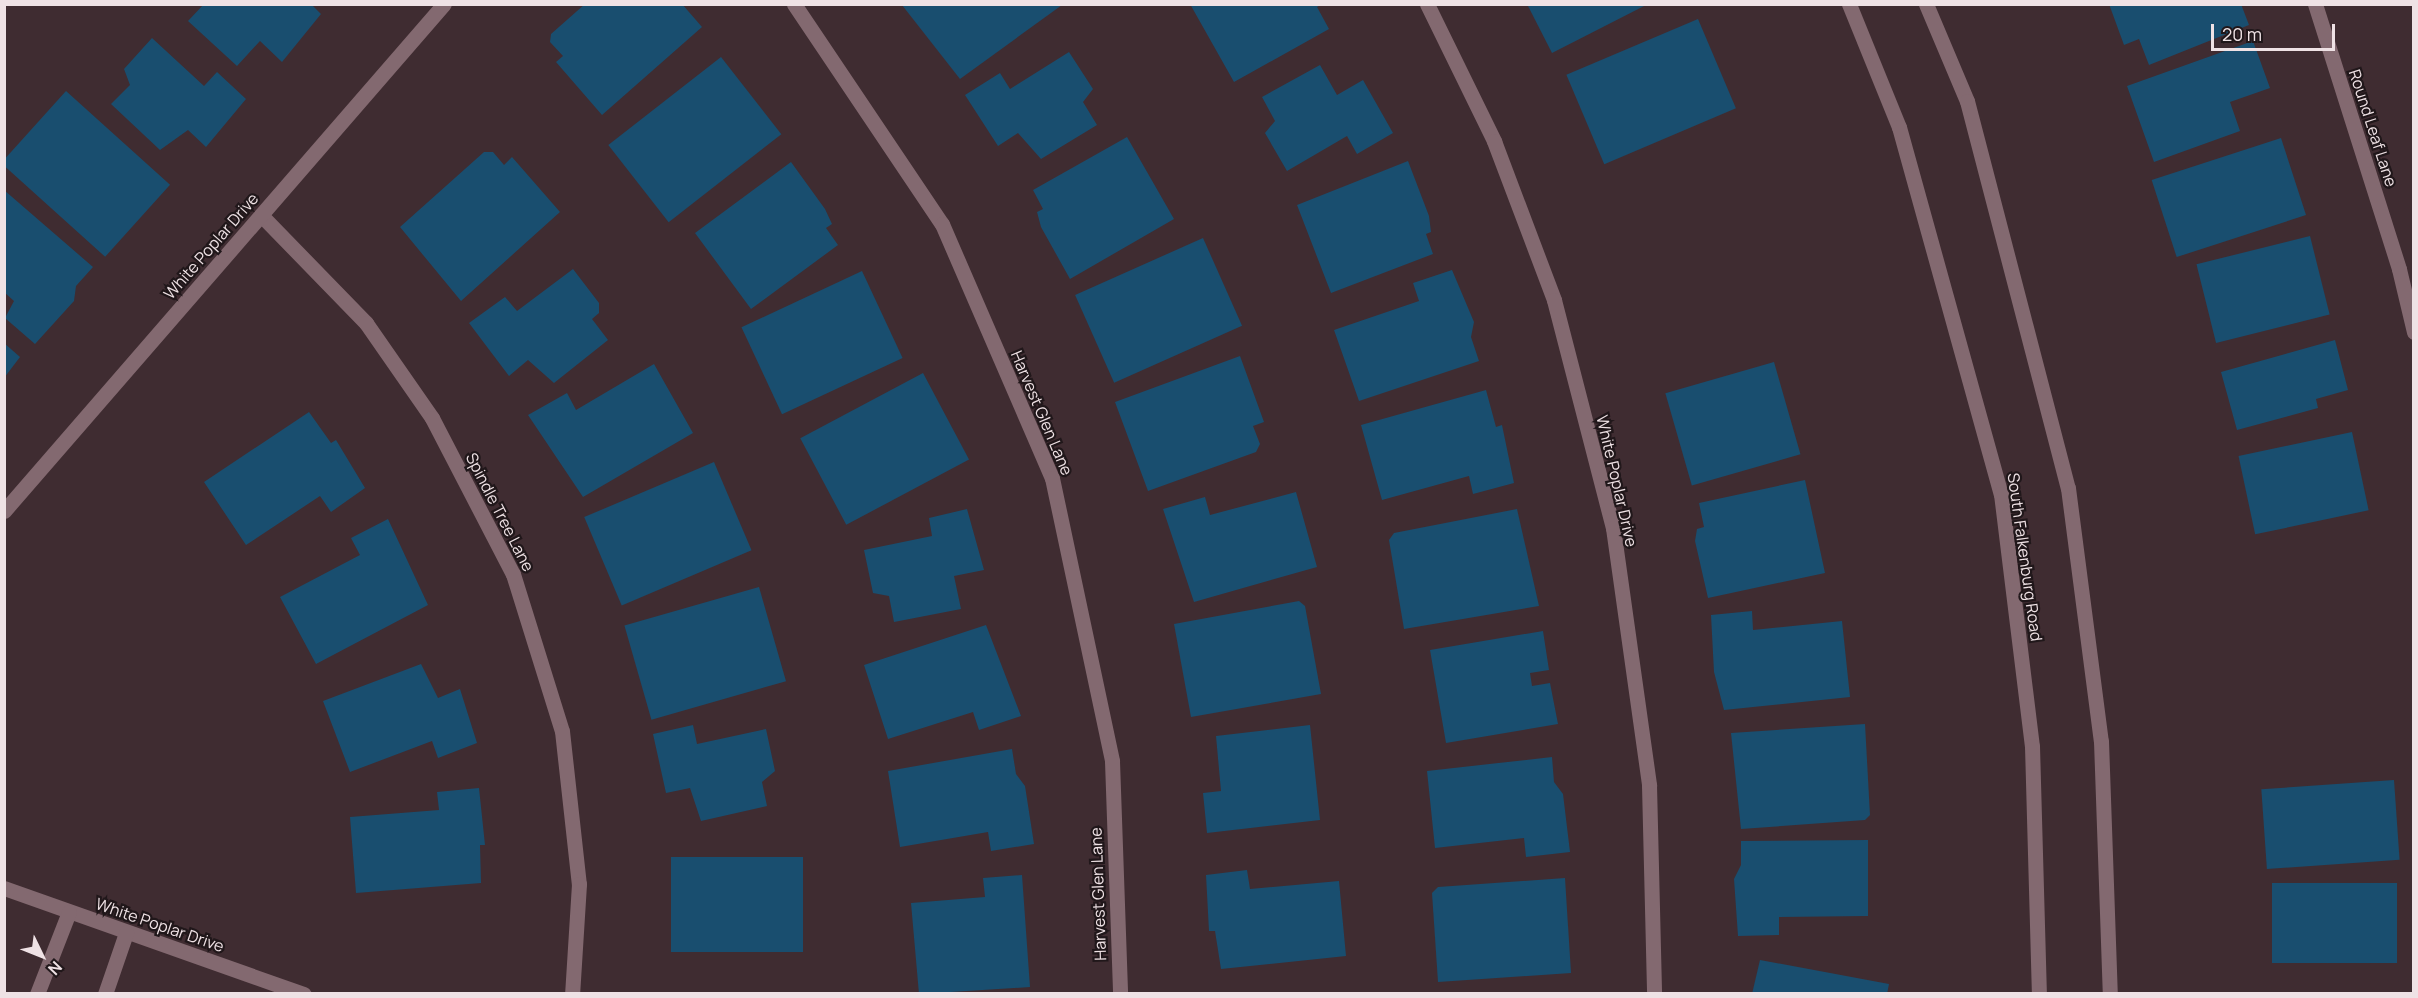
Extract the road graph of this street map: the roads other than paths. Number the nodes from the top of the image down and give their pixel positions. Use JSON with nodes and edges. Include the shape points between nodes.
{"nodes":[{"id":1,"x":444,"y":4,"type":"edge"},
{"id":2,"x":794,"y":4,"type":"edge"},
{"id":3,"x":1427,"y":4,"type":"edge"},
{"id":4,"x":1849,"y":4,"type":"edge"},
{"id":5,"x":1926,"y":4,"type":"edge"},
{"id":6,"x":2315,"y":4,"type":"edge"},
{"id":7,"x":261,"y":215,"type":"junction"},
{"id":8,"x":2414,"y":332,"type":"edge"},
{"id":9,"x":4,"y":511,"type":"edge"},
{"id":10,"x":4,"y":888,"type":"edge"},
{"id":11,"x":69,"y":912,"type":"junction"},
{"id":12,"x":126,"y":933,"type":"junction"},
{"id":13,"x":37,"y":993,"type":"edge"},
{"id":14,"x":105,"y":993,"type":"edge"},
{"id":15,"x":304,"y":993,"type":"edge"},
{"id":16,"x":572,"y":993,"type":"edge"},
{"id":17,"x":1120,"y":993,"type":"edge"},
{"id":18,"x":1654,"y":993,"type":"edge"},
{"id":19,"x":2039,"y":993,"type":"edge"},
{"id":20,"x":2110,"y":993,"type":"edge"}],
"edges":[{"from":1,"to":7,"type":"street","name":"White Poplar Drive"},
{"from":2,"to":17,"type":"street","name":"Harvest Glen Lane","via":[[942,224],[1052,478],[1112,761]]},
{"from":3,"to":18,"type":"street","name":"White Poplar Drive","via":[[1494,141],[1554,300],[1613,528],[1649,785]]},
{"from":4,"to":19,"type":"street","name":"South Falkenburg Road","via":[[1899,127],[2001,494],[2032,746]]},
{"from":5,"to":20,"type":"street","via":[[1967,101],[2068,488],[2101,741]]},
{"from":6,"to":8,"type":"street","name":"Round Leaf Lane","via":[[2399,268]]},
{"from":7,"to":9,"type":"street","name":"White Poplar Drive"},
{"from":7,"to":16,"type":"street","name":"Spindle Tree Lane","via":[[366,323],[432,418],[513,574],[562,731],[579,884]]},
{"from":10,"to":11,"type":"street","name":"White Poplar Drive"},
{"from":11,"to":12,"type":"street","name":"White Poplar Drive"},
{"from":11,"to":13,"type":"street"},
{"from":12,"to":14,"type":"street"},
{"from":12,"to":15,"type":"street","name":"White Poplar Drive"}]}
